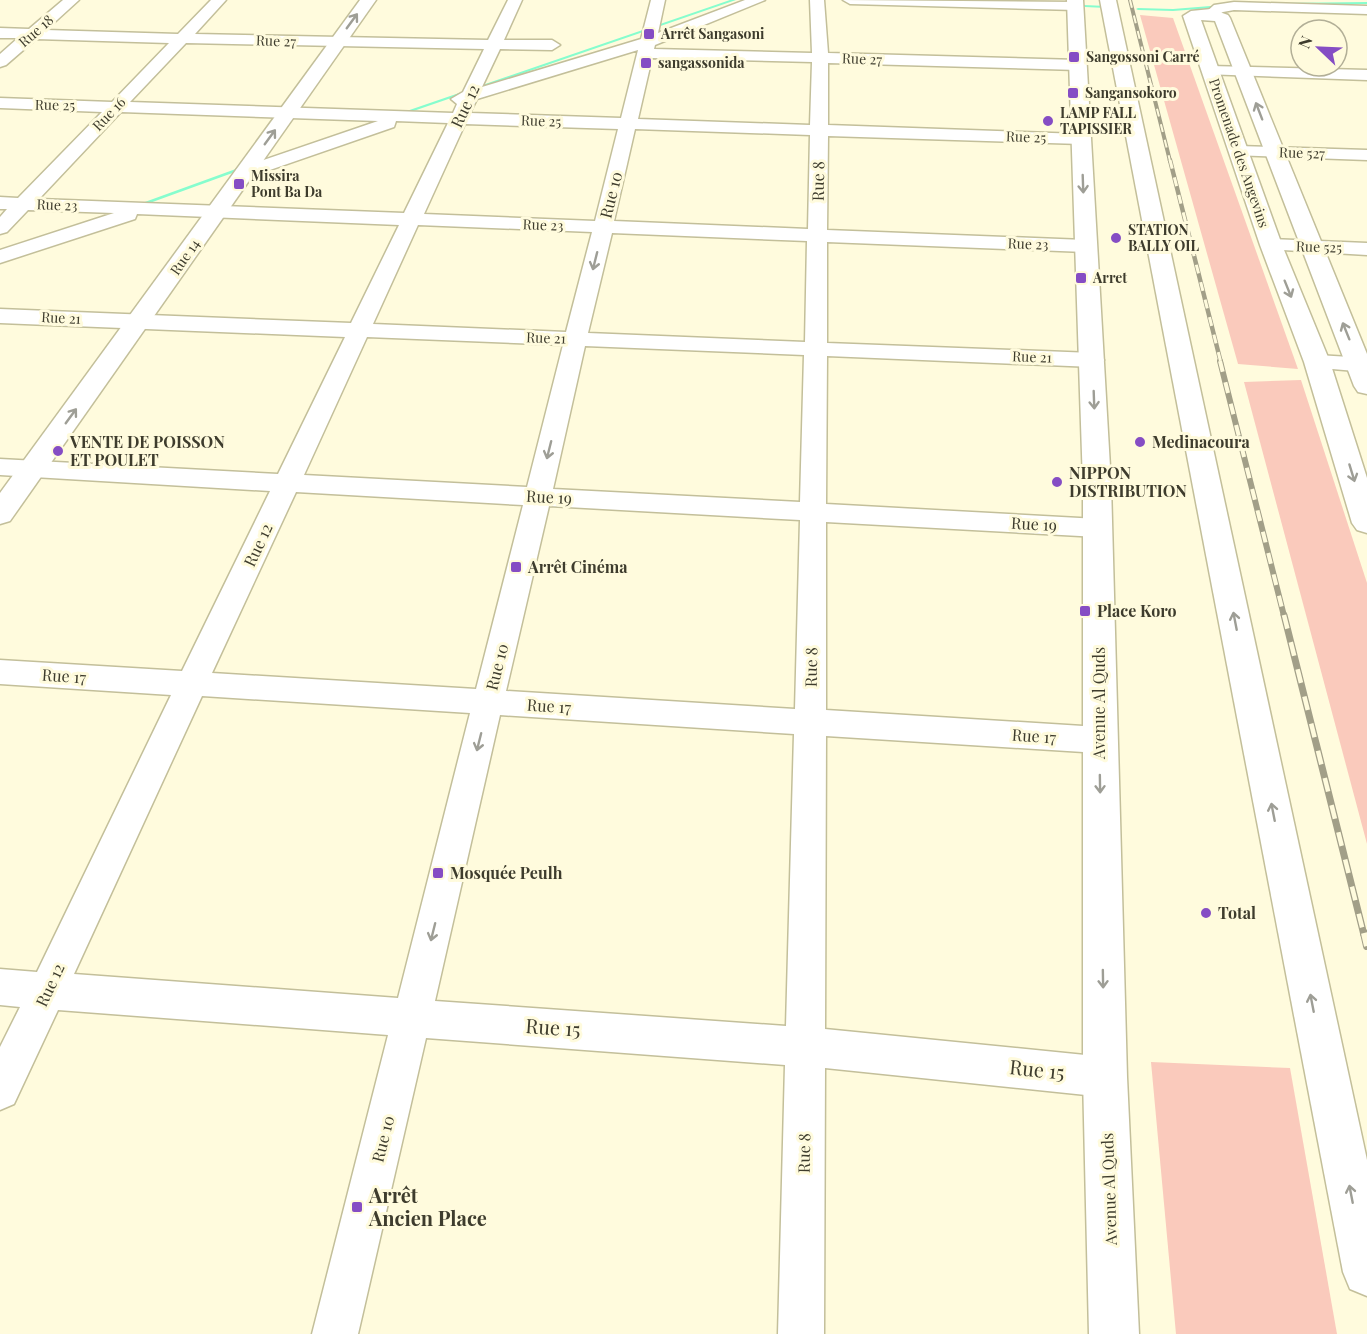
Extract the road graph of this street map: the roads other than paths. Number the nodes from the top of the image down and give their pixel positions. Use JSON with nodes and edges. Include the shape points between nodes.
{"nodes":[{"id":1,"x":72,"y":0,"type":"edge"},
{"id":2,"x":219,"y":0,"type":"edge"},
{"id":3,"x":368,"y":0,"type":"edge"},
{"id":4,"x":515,"y":0,"type":"edge"},
{"id":5,"x":658,"y":0,"type":"edge"},
{"id":6,"x":758,"y":0,"type":"edge"},
{"id":7,"x":817,"y":0,"type":"edge"},
{"id":8,"x":850,"y":0,"type":"edge"},
{"id":9,"x":1108,"y":0,"type":"edge"},
{"id":10,"x":1076,"y":3,"type":"edge"},
{"id":11,"x":1233,"y":3,"type":"edge"},
{"id":12,"x":1297,"y":4,"type":"edge"},
{"id":13,"x":1367,"y":10,"type":"edge"},
{"id":14,"x":1211,"y":14,"type":"junction"},
{"id":15,"x":1308,"y":18,"type":"edge"},
{"id":16,"x":0,"y":33,"type":"edge"},
{"id":17,"x":33,"y":34,"type":"junction"},
{"id":18,"x":182,"y":38,"type":"junction"},
{"id":19,"x":337,"y":43,"type":"junction"},
{"id":20,"x":494,"y":44,"type":"junction"},
{"id":21,"x":552,"y":45,"type":"dead end"},
{"id":22,"x":647,"y":48,"type":"junction"},
{"id":23,"x":820,"y":58,"type":"junction"},
{"id":24,"x":0,"y":62,"type":"edge"},
{"id":25,"x":1078,"y":65,"type":"junction"},
{"id":26,"x":1210,"y":71,"type":"junction"},
{"id":27,"x":1243,"y":72,"type":"junction"},
{"id":28,"x":1359,"y":75,"type":"edge"},
{"id":29,"x":1367,"y":94,"type":"edge"},
{"id":30,"x":0,"y":103,"type":"edge"},
{"id":31,"x":117,"y":106,"type":"junction"},
{"id":32,"x":465,"y":107,"type":"junction"},
{"id":33,"x":288,"y":113,"type":"junction"},
{"id":34,"x":405,"y":117,"type":"junction"},
{"id":35,"x":628,"y":123,"type":"junction"},
{"id":36,"x":819,"y":129,"type":"junction"},
{"id":37,"x":1081,"y":139,"type":"junction"},
{"id":38,"x":1238,"y":151,"type":"junction"},
{"id":39,"x":1275,"y":152,"type":"junction"},
{"id":40,"x":1367,"y":154,"type":"edge"},
{"id":41,"x":244,"y":173,"type":"junction"},
{"id":42,"x":0,"y":203,"type":"edge"},
{"id":43,"x":23,"y":204,"type":"junction"},
{"id":44,"x":147,"y":208,"type":"junction"},
{"id":45,"x":217,"y":211,"type":"junction"},
{"id":46,"x":412,"y":219,"type":"junction"},
{"id":47,"x":603,"y":227,"type":"junction"},
{"id":48,"x":0,"y":228,"type":"edge"},
{"id":49,"x":817,"y":236,"type":"junction"},
{"id":50,"x":1271,"y":245,"type":"junction"},
{"id":51,"x":1085,"y":246,"type":"junction"},
{"id":52,"x":1312,"y":247,"type":"junction"},
{"id":53,"x":1367,"y":249,"type":"edge"},
{"id":54,"x":0,"y":257,"type":"edge"},
{"id":55,"x":0,"y":315,"type":"edge"},
{"id":56,"x":140,"y":322,"type":"junction"},
{"id":57,"x":359,"y":330,"type":"junction"},
{"id":58,"x":576,"y":339,"type":"junction"},
{"id":59,"x":815,"y":349,"type":"junction"},
{"id":60,"x":1093,"y":360,"type":"junction"},
{"id":61,"x":1317,"y":362,"type":"junction"},
{"id":62,"x":1364,"y":372,"type":"edge"},
{"id":63,"x":0,"y":467,"type":"edge"},
{"id":64,"x":32,"y":469,"type":"junction"},
{"id":65,"x":287,"y":483,"type":"junction"},
{"id":66,"x":538,"y":497,"type":"junction"},
{"id":67,"x":813,"y":512,"type":"junction"},
{"id":68,"x":0,"y":514,"type":"edge"},
{"id":69,"x":1367,"y":523,"type":"edge"},
{"id":70,"x":1098,"y":528,"type":"junction"},
{"id":71,"x":0,"y":672,"type":"edge"},
{"id":72,"x":192,"y":684,"type":"junction"},
{"id":73,"x":488,"y":703,"type":"junction"},
{"id":74,"x":810,"y":723,"type":"junction"},
{"id":75,"x":1099,"y":741,"type":"junction"},
{"id":76,"x":0,"y":987,"type":"edge"},
{"id":77,"x":47,"y":990,"type":"junction"},
{"id":78,"x":412,"y":1018,"type":"junction"},
{"id":79,"x":806,"y":1047,"type":"junction"},
{"id":80,"x":1105,"y":1077,"type":"junction"},
{"id":81,"x":0,"y":1090,"type":"edge"},
{"id":82,"x":1367,"y":1272,"type":"edge"},
{"id":83,"x":335,"y":1334,"type":"edge"},
{"id":84,"x":801,"y":1334,"type":"edge"},
{"id":85,"x":1114,"y":1334,"type":"edge"}],
"edges":[{"from":1,"to":17,"type":"street","name":"Rue 18"},
{"from":2,"to":18,"type":"street","name":"Rue 16"},
{"from":19,"to":3,"type":"main road","name":"Rue 14","one_way":true},
{"from":4,"to":20,"type":"street","name":"Rue 12"},
{"from":5,"to":22,"type":"street","name":"Rue 10"},
{"from":6,"to":22,"type":"street"},
{"from":7,"to":23,"type":"street","name":"Rue 8"},
{"from":8,"to":10,"type":"street"},
{"from":82,"to":9,"type":"main road","one_way":true},
{"from":10,"to":25,"type":"main road","name":"Avenue Al Quds"},
{"from":11,"to":12,"type":"street"},
{"from":11,"to":14,"type":"street"},
{"from":12,"to":13,"type":"street"},
{"from":12,"to":15,"type":"street"},
{"from":14,"to":26,"type":"main road","name":"Promenade des Angevins","via":[[1191,16]]},
{"from":14,"to":27,"type":"main road","name":"Promenade des Angevins","via":[[1222,18]]},
{"from":16,"to":17,"type":"street","name":"Rue 27"},
{"from":17,"to":18,"type":"street","name":"Rue 27"},
{"from":17,"to":24,"type":"street","name":"Rue 18"},
{"from":18,"to":19,"type":"street","name":"Rue 27"},
{"from":18,"to":31,"type":"street","name":"Rue 16"},
{"from":19,"to":20,"type":"street","name":"Rue 27"},
{"from":19,"to":33,"type":"main road","name":"Rue 14"},
{"from":20,"to":21,"type":"street","name":"Rue 27"},
{"from":20,"to":32,"type":"street","name":"Rue 12"},
{"from":22,"to":23,"type":"street","name":"Rue 27"},
{"from":22,"to":32,"type":"street"},
{"from":22,"to":35,"type":"street","name":"Rue 10"},
{"from":23,"to":25,"type":"street","name":"Rue 27"},
{"from":23,"to":36,"type":"street","name":"Rue 8"},
{"from":25,"to":37,"type":"main road","name":"Avenue Al Quds"},
{"from":26,"to":27,"type":"street"},
{"from":26,"to":38,"type":"main road","name":"Promenade des Angevins"},
{"from":27,"to":28,"type":"street"},
{"from":39,"to":27,"type":"main road","name":"Promenade des Angevins","one_way":true},
{"from":28,"to":29,"type":"street"},
{"from":30,"to":31,"type":"street","name":"Rue 25"},
{"from":31,"to":33,"type":"street","name":"Rue 25"},
{"from":31,"to":43,"type":"street","name":"Rue 16"},
{"from":32,"to":34,"type":"street","name":"Rue 25"},
{"from":32,"to":34,"type":"street"},
{"from":32,"to":35,"type":"street","name":"Rue 25"},
{"from":32,"to":46,"type":"street","name":"Rue 12"},
{"from":33,"to":34,"type":"street","name":"Rue 25"},
{"from":41,"to":33,"type":"main road","name":"Rue 14","one_way":true},
{"from":34,"to":41,"type":"street"},
{"from":35,"to":36,"type":"street","name":"Rue 25"},
{"from":35,"to":47,"type":"street","name":"Rue 10"},
{"from":36,"to":37,"type":"street","name":"Rue 25"},
{"from":36,"to":49,"type":"street","name":"Rue 8"},
{"from":37,"to":51,"type":"main road","name":"Avenue Al Quds","one_way":true},
{"from":38,"to":39,"type":"street","name":"Rue 527"},
{"from":38,"to":50,"type":"main road","name":"Promenade des Angevins"},
{"from":39,"to":40,"type":"street","name":"Rue 527"},
{"from":39,"to":52,"type":"main road","name":"Promenade des Angevins"},
{"from":41,"to":45,"type":"main road","name":"Rue 14"},
{"from":42,"to":43,"type":"street","name":"Rue 23"},
{"from":43,"to":44,"type":"street","name":"Rue 23"},
{"from":43,"to":48,"type":"street","name":"Rue 16"},
{"from":44,"to":45,"type":"street","name":"Rue 23"},
{"from":44,"to":54,"type":"street"},
{"from":45,"to":46,"type":"street","name":"Rue 23"},
{"from":45,"to":56,"type":"main road","name":"Rue 14"},
{"from":46,"to":47,"type":"street","name":"Rue 23"},
{"from":46,"to":57,"type":"street","name":"Rue 12"},
{"from":47,"to":49,"type":"street","name":"Rue 23"},
{"from":47,"to":58,"type":"street","name":"Rue 10","one_way":true},
{"from":49,"to":51,"type":"street","name":"Rue 23"},
{"from":49,"to":59,"type":"street","name":"Rue 8"},
{"from":50,"to":52,"type":"street","name":"Rue 525"},
{"from":50,"to":61,"type":"main road","name":"Promenade des Angevins","one_way":true},
{"from":51,"to":60,"type":"main road","name":"Avenue Al Quds"},
{"from":52,"to":53,"type":"street","name":"Rue 525"},
{"from":62,"to":52,"type":"main road","name":"Promenade des Angevins","one_way":true},
{"from":55,"to":56,"type":"street","name":"Rue 21"},
{"from":56,"to":57,"type":"street","name":"Rue 21"},
{"from":64,"to":56,"type":"main road","name":"Rue 14","one_way":true},
{"from":57,"to":58,"type":"street","name":"Rue 21"},
{"from":57,"to":65,"type":"street","name":"Rue 12"},
{"from":58,"to":59,"type":"street","name":"Rue 21"},
{"from":58,"to":66,"type":"street","name":"Rue 10","one_way":true},
{"from":59,"to":60,"type":"street","name":"Rue 21"},
{"from":59,"to":67,"type":"street","name":"Rue 8"},
{"from":60,"to":70,"type":"main road","name":"Avenue Al Quds","one_way":true},
{"from":61,"to":62,"type":"street"},
{"from":61,"to":69,"type":"main road","name":"Promenade des Angevins","one_way":true},
{"from":63,"to":64,"type":"street","name":"Rue 19"},
{"from":64,"to":65,"type":"street","name":"Rue 19"},
{"from":64,"to":68,"type":"main road","name":"Rue 14"},
{"from":65,"to":66,"type":"street","name":"Rue 19"},
{"from":65,"to":72,"type":"street","name":"Rue 12"},
{"from":66,"to":67,"type":"street","name":"Rue 19"},
{"from":66,"to":73,"type":"street","name":"Rue 10"},
{"from":67,"to":70,"type":"street","name":"Rue 19"},
{"from":67,"to":74,"type":"street","name":"Rue 8"},
{"from":70,"to":75,"type":"main road","name":"Avenue Al Quds"},
{"from":71,"to":72,"type":"street","name":"Rue 17"},
{"from":72,"to":73,"type":"street","name":"Rue 17"},
{"from":72,"to":77,"type":"street","name":"Rue 12"},
{"from":73,"to":74,"type":"street","name":"Rue 17"},
{"from":73,"to":78,"type":"street","name":"Rue 10","one_way":true},
{"from":74,"to":75,"type":"street","name":"Rue 17"},
{"from":74,"to":79,"type":"street","name":"Rue 8"},
{"from":75,"to":80,"type":"main road","name":"Avenue Al Quds","one_way":true},
{"from":76,"to":77,"type":"street","name":"Rue 15"},
{"from":77,"to":78,"type":"street","name":"Rue 15"},
{"from":77,"to":81,"type":"street","name":"Rue 12"},
{"from":78,"to":79,"type":"street","name":"Rue 15"},
{"from":78,"to":83,"type":"street","name":"Rue 10"},
{"from":79,"to":80,"type":"street","name":"Rue 15"},
{"from":79,"to":84,"type":"street","name":"Rue 8"},
{"from":80,"to":85,"type":"main road","name":"Avenue Al Quds"}]}
